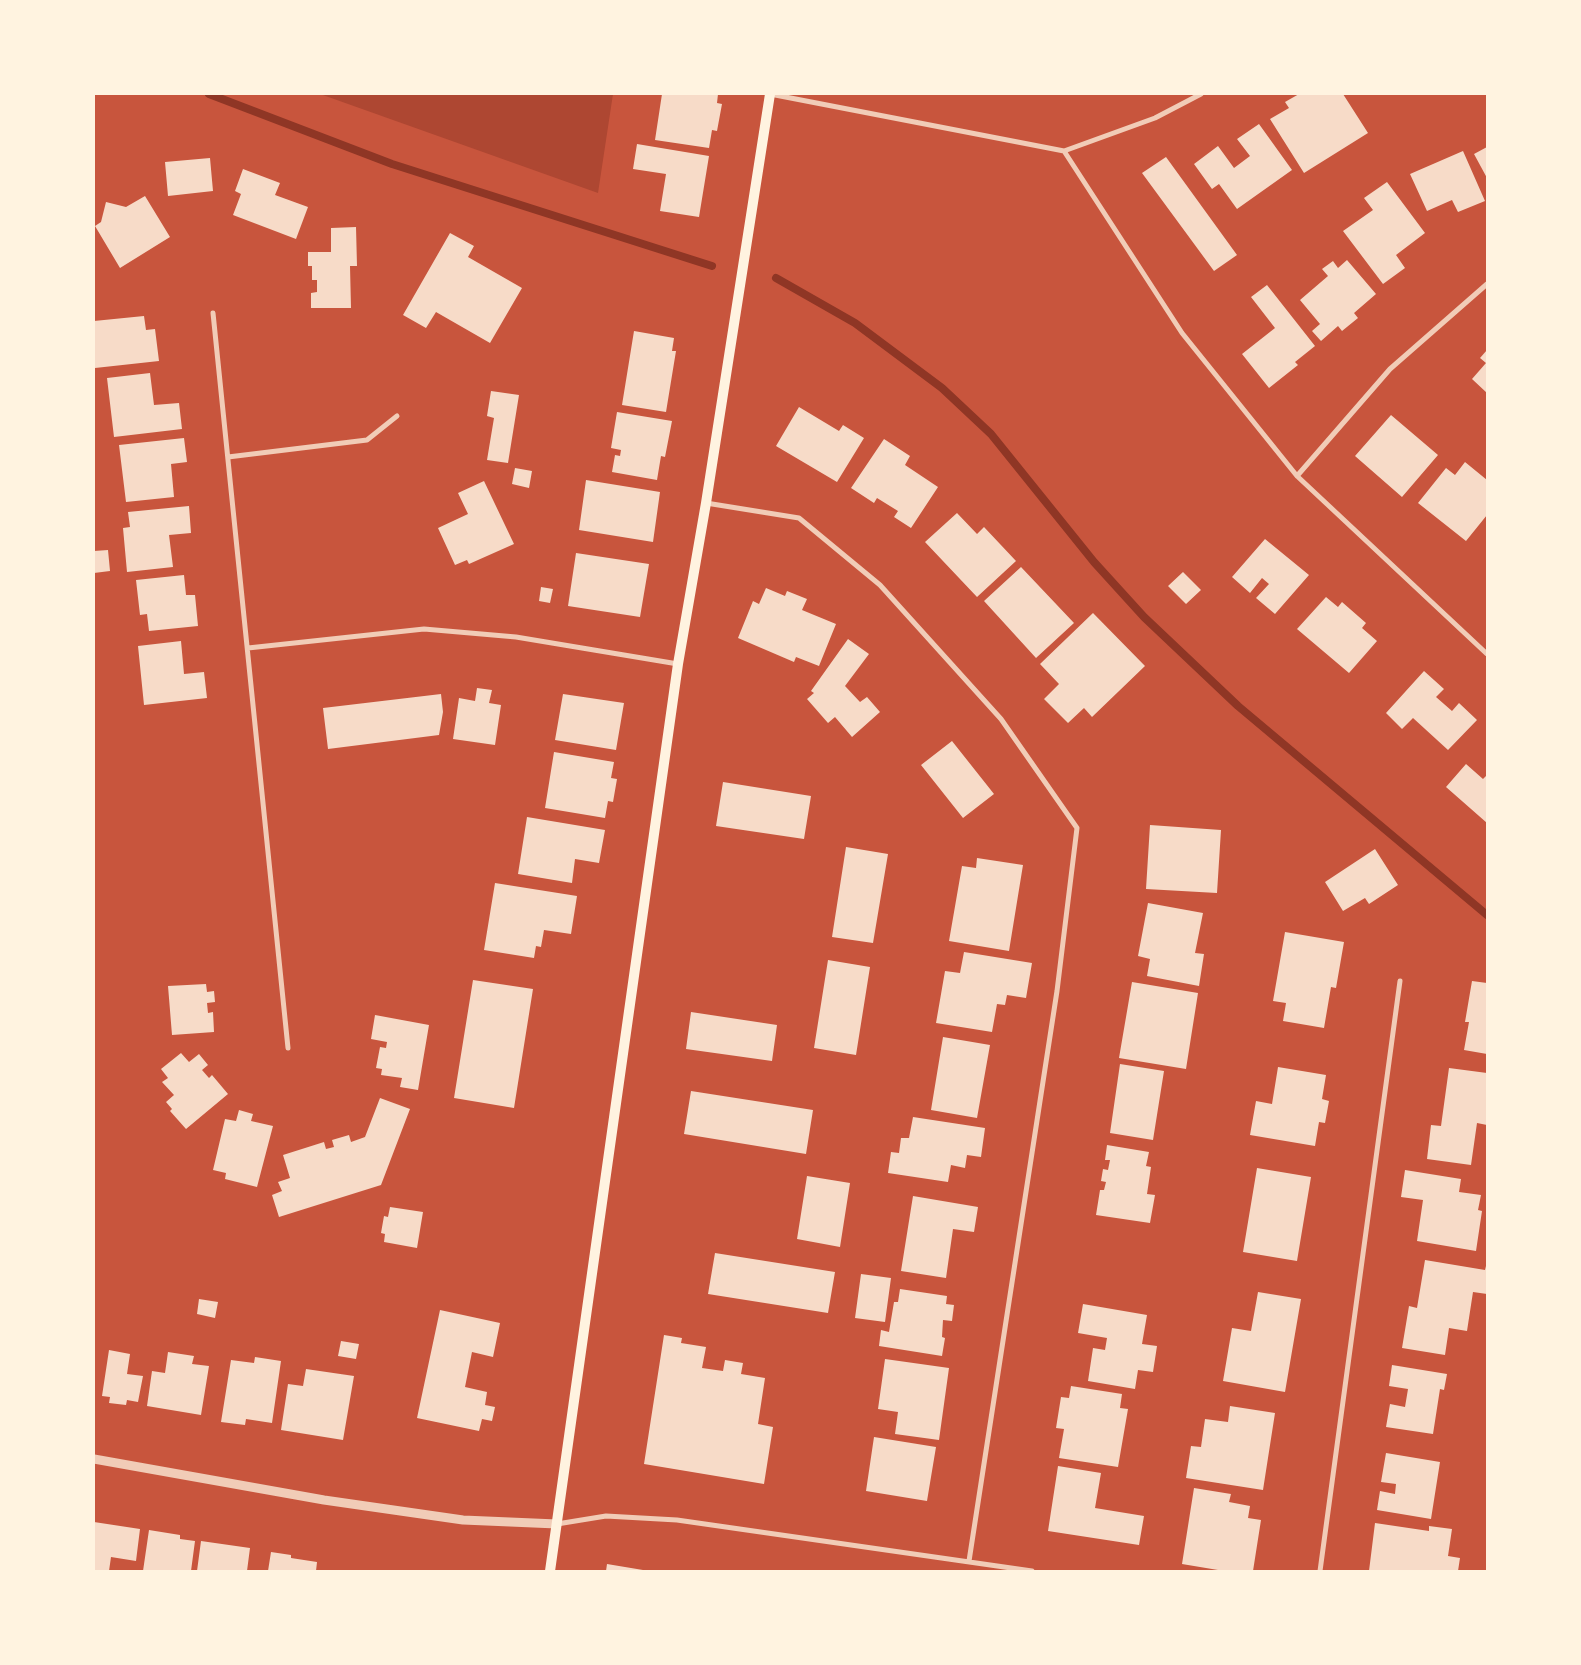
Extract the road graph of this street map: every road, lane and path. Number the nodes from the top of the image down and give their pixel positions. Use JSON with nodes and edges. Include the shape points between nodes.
{"nodes":[{"id":1,"x":770,"y":94,"type":"edge"},
{"id":2,"x":1202,"y":94,"type":"edge"},
{"id":3,"x":1064,"y":151,"type":"junction"},
{"id":4,"x":1487,"y":284,"type":"edge"},
{"id":5,"x":213,"y":313,"type":"dead end"},
{"id":6,"x":397,"y":416,"type":"dead end"},
{"id":7,"x":228,"y":457,"type":"junction"},
{"id":8,"x":1297,"y":476,"type":"junction"},
{"id":9,"x":706,"y":503,"type":"junction"},
{"id":10,"x":248,"y":648,"type":"junction"},
{"id":11,"x":1487,"y":654,"type":"edge"},
{"id":12,"x":678,"y":664,"type":"junction"},
{"id":13,"x":1400,"y":981,"type":"dead end"},
{"id":14,"x":288,"y":1048,"type":"dead end"},
{"id":15,"x":94,"y":1459,"type":"edge"},
{"id":16,"x":557,"y":1524,"type":"junction"},
{"id":17,"x":969,"y":1561,"type":"junction"},
{"id":18,"x":550,"y":1571,"type":"edge"},
{"id":19,"x":1032,"y":1571,"type":"edge"},
{"id":20,"x":1320,"y":1571,"type":"edge"}],
"edges":[{"from":1,"to":3,"type":"street"},
{"from":1,"to":9,"type":"main road"},
{"from":2,"to":3,"type":"street","via":[[1156,118]]},
{"from":3,"to":8,"type":"street","via":[[1182,333]]},
{"from":4,"to":8,"type":"street","via":[[1390,369]]},
{"from":5,"to":7,"type":"street"},
{"from":6,"to":7,"type":"street","via":[[367,440]]},
{"from":7,"to":10,"type":"street"},
{"from":8,"to":11,"type":"street"},
{"from":9,"to":12,"type":"main road"},
{"from":9,"to":17,"type":"street","via":[[799,518],[880,586],[1001,720],[1077,828],[1057,991]]},
{"from":10,"to":12,"type":"street","via":[[424,629],[516,637]]},
{"from":10,"to":14,"type":"street"},
{"from":12,"to":16,"type":"main road"},
{"from":13,"to":20,"type":"street"},
{"from":15,"to":16,"type":"street","via":[[324,1500],[463,1520]]},
{"from":16,"to":17,"type":"street","via":[[606,1516],[677,1520]]},
{"from":16,"to":18,"type":"main road"},
{"from":17,"to":19,"type":"street"}]}
